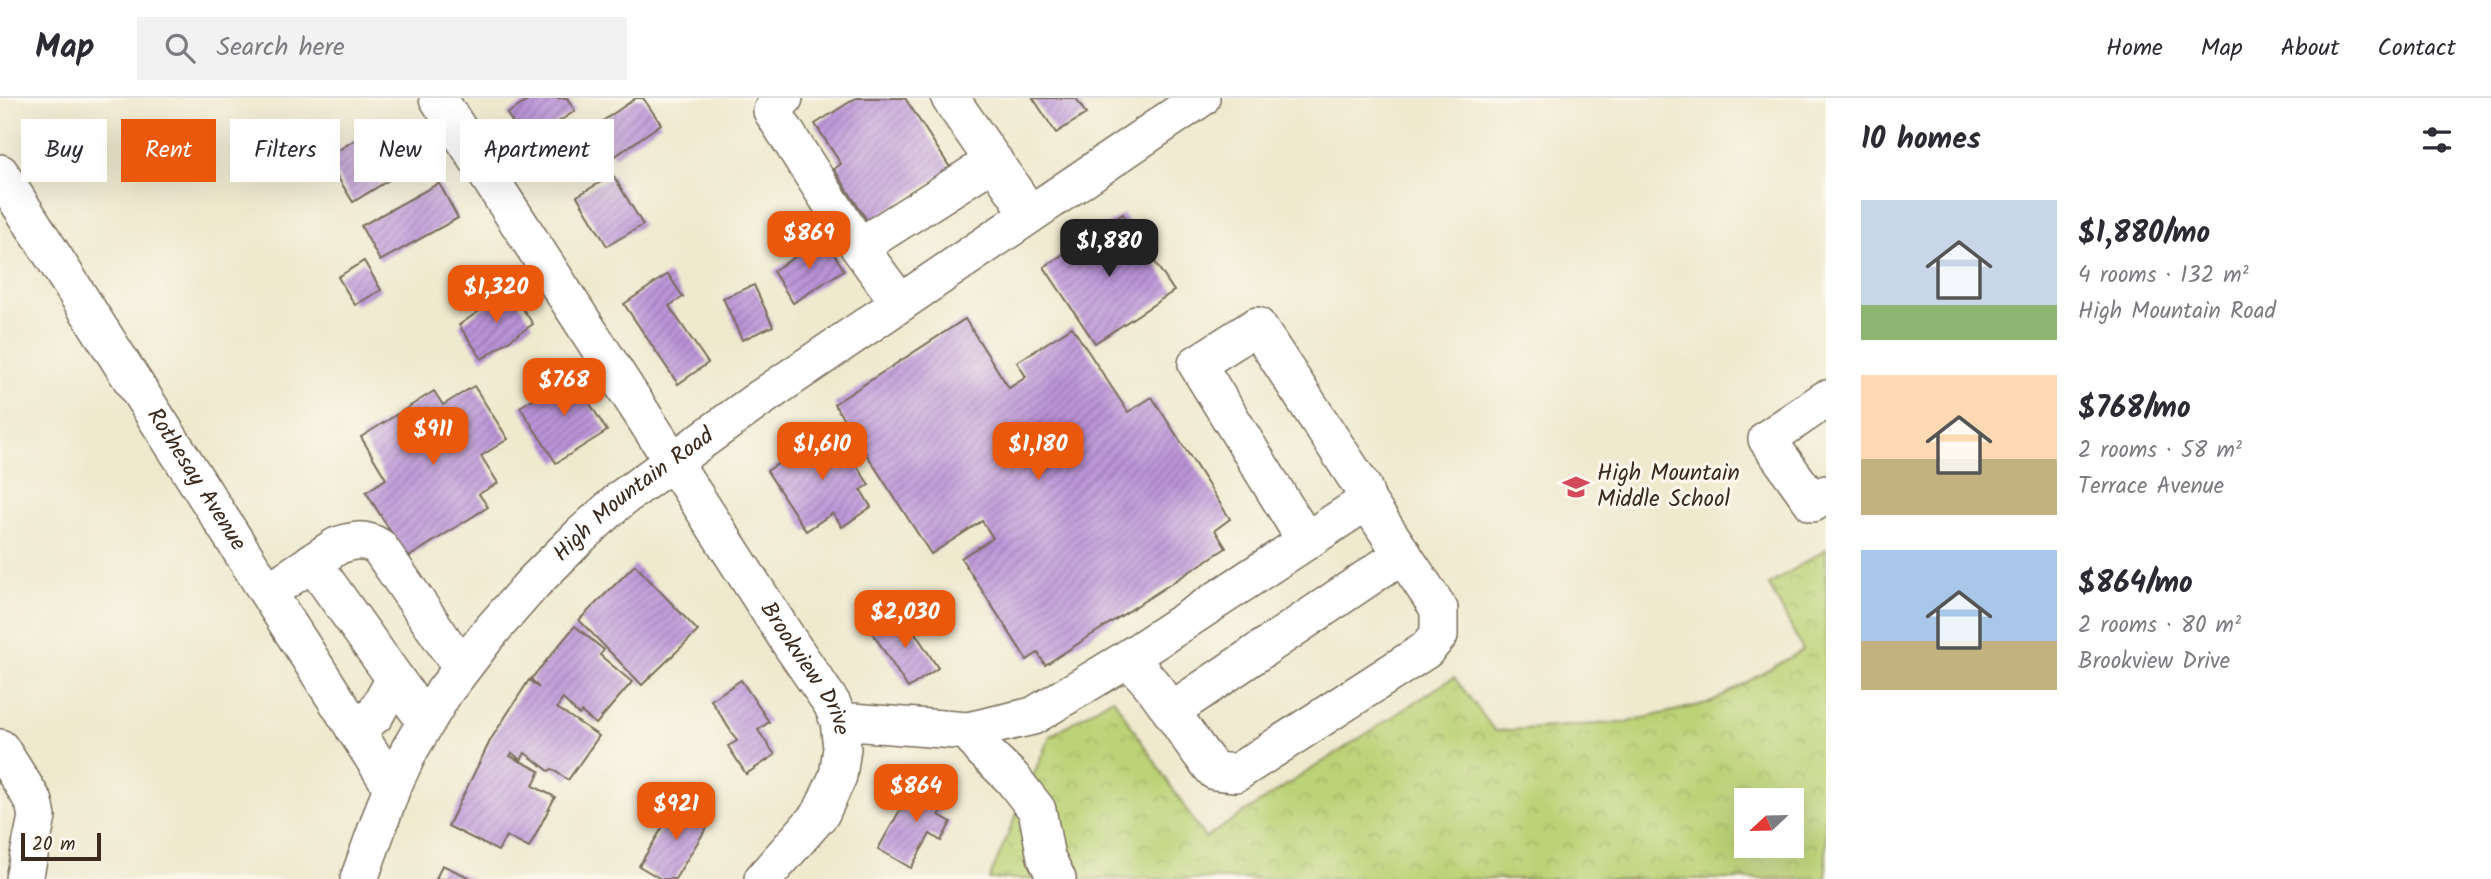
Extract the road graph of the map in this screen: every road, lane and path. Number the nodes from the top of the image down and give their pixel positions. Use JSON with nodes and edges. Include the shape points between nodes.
{"nodes":[{"id":1,"x":438,"y":98,"type":"edge"},
{"id":2,"x":784,"y":98,"type":"edge"},
{"id":3,"x":950,"y":98,"type":"edge"},
{"id":4,"x":1201,"y":98,"type":"edge"},
{"id":5,"x":1156,"y":111,"type":"edge"},
{"id":6,"x":994,"y":161,"type":"junction"},
{"id":7,"x":0,"y":174,"type":"edge"},
{"id":8,"x":1030,"y":214,"type":"junction"},
{"id":9,"x":859,"y":247,"type":"junction"},
{"id":10,"x":900,"y":303,"type":"junction"},
{"id":11,"x":1826,"y":399,"type":"edge"},
{"id":12,"x":674,"y":461,"type":"junction"},
{"id":13,"x":1826,"y":495,"type":"edge"},
{"id":14,"x":1367,"y":501,"type":"junction"},
{"id":15,"x":1306,"y":541,"type":"junction"},
{"id":16,"x":1403,"y":554,"type":"junction"},
{"id":17,"x":313,"y":562,"type":"junction"},
{"id":18,"x":268,"y":593,"type":"junction"},
{"id":19,"x":1127,"y":659,"type":"junction"},
{"id":20,"x":462,"y":668,"type":"junction"},
{"id":21,"x":395,"y":678,"type":"junction"},
{"id":22,"x":1171,"y":711,"type":"junction"},
{"id":23,"x":839,"y":721,"type":"junction"},
{"id":24,"x":426,"y":722,"type":"junction"},
{"id":25,"x":355,"y":730,"type":"junction"},
{"id":26,"x":968,"y":731,"type":"junction"},
{"id":27,"x":0,"y":748,"type":"edge"},
{"id":28,"x":392,"y":788,"type":"junction"},
{"id":29,"x":24,"y":879,"type":"edge"},
{"id":30,"x":359,"y":879,"type":"edge"},
{"id":31,"x":763,"y":879,"type":"edge"},
{"id":32,"x":1057,"y":879,"type":"edge"}],
"edges":[{"from":1,"to":12,"type":"street","name":"Brookview Drive"},
{"from":2,"to":9,"type":"street","via":[[772,111]]},
{"from":3,"to":6,"type":"street"},
{"from":4,"to":5,"type":"street","name":"High Mountain Road"},
{"from":5,"to":8,"type":"street","name":"High Mountain Road"},
{"from":6,"to":8,"type":"street"},
{"from":6,"to":9,"type":"street"},
{"from":7,"to":18,"type":"street","name":"Rothesay Avenue"},
{"from":8,"to":10,"type":"street","name":"High Mountain Road"},
{"from":9,"to":10,"type":"street"},
{"from":10,"to":12,"type":"street","name":"High Mountain Road"},
{"from":11,"to":13,"type":"street","via":[[1767,439],[1813,503]]},
{"from":12,"to":20,"type":"street","name":"High Mountain Road","via":[[581,535],[524,593]]},
{"from":12,"to":23,"type":"street","name":"Brookview Drive"},
{"from":14,"to":15,"type":"street"},
{"from":14,"to":15,"type":"street","via":[[1363,488],[1257,326],[1197,364]]},
{"from":14,"to":16,"type":"street"},
{"from":15,"to":19,"type":"street"},
{"from":16,"to":22,"type":"street"},
{"from":16,"to":22,"type":"street","via":[[1439,610],[1439,635],[1426,650],[1236,773],[1216,771]]},
{"from":17,"to":18,"type":"street"},
{"from":17,"to":20,"type":"street","via":[[348,542],[360,540],[379,547]]},
{"from":17,"to":21,"type":"street"},
{"from":18,"to":25,"type":"street","name":"Rothesay Avenue"},
{"from":19,"to":22,"type":"street"},
{"from":19,"to":26,"type":"street","via":[[1033,716]]},
{"from":20,"to":24,"type":"street","name":"High Mountain Road"},
{"from":21,"to":24,"type":"street"},
{"from":21,"to":25,"type":"street","via":[[375,715]]},
{"from":23,"to":26,"type":"street"},
{"from":23,"to":31,"type":"street","name":"Brookview Drive","via":[[838,776],[826,804]]},
{"from":24,"to":28,"type":"street","name":"High Mountain Road"},
{"from":25,"to":28,"type":"street","name":"Rothesay Avenue"},
{"from":26,"to":32,"type":"street","via":[[1037,810],[1046,857]]},
{"from":27,"to":29,"type":"street","via":[[36,809]]},
{"from":28,"to":30,"type":"street","name":"High Mountain Road"}]}
